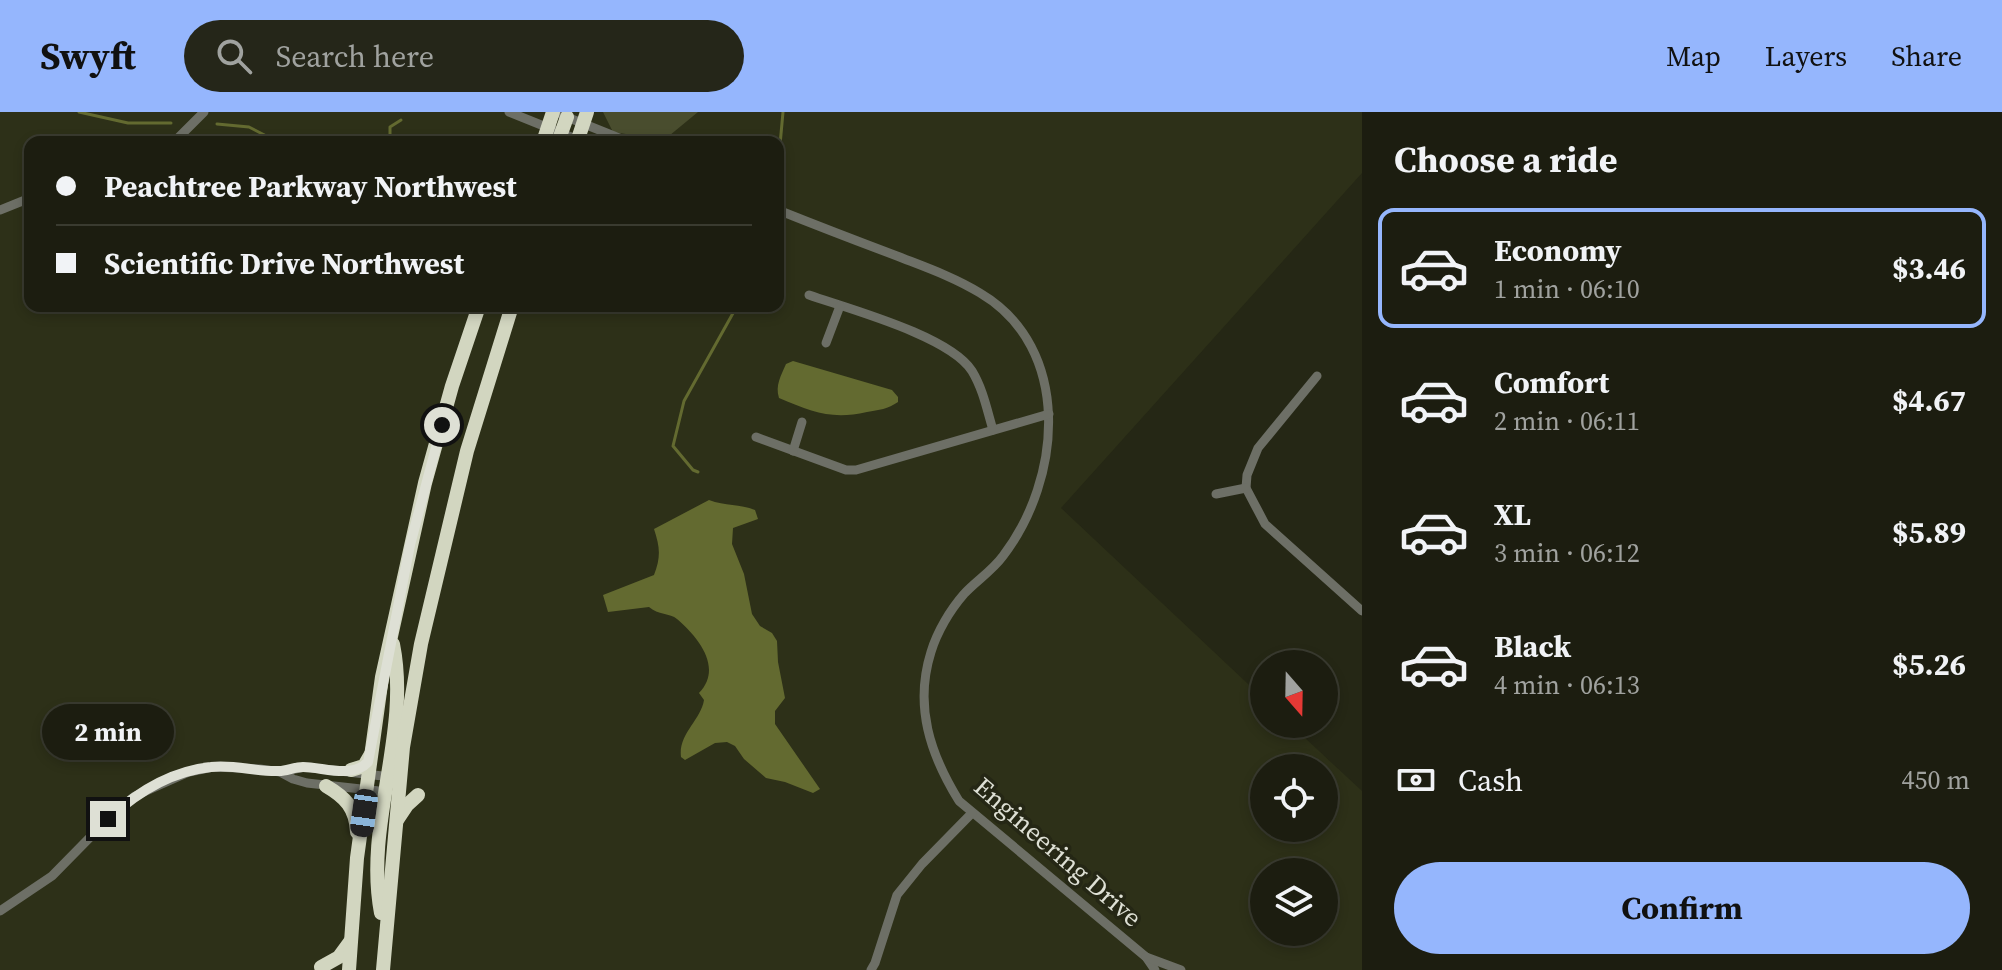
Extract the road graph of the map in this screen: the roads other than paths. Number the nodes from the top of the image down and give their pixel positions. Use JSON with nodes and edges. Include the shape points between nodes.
{"nodes":[{"id":1,"x":204,"y":112,"type":"edge"},
{"id":2,"x":509,"y":112,"type":"edge"},
{"id":3,"x":563,"y":114,"type":"edge"},
{"id":4,"x":585,"y":118,"type":"edge"},
{"id":5,"x":180,"y":136,"type":"edge"},
{"id":6,"x":555,"y":136,"type":"edge"},
{"id":7,"x":618,"y":136,"type":"edge"},
{"id":8,"x":24,"y":200,"type":"edge"},
{"id":9,"x":0,"y":210,"type":"edge"},
{"id":10,"x":784,"y":212,"type":"edge"},
{"id":11,"x":809,"y":295,"type":"dead end"},
{"id":12,"x":840,"y":306,"type":"junction"},
{"id":13,"x":477,"y":312,"type":"edge"},
{"id":14,"x":510,"y":312,"type":"edge"},
{"id":15,"x":826,"y":343,"type":"dead end"},
{"id":16,"x":1317,"y":376,"type":"dead end"},
{"id":17,"x":1049,"y":414,"type":"junction"},
{"id":18,"x":802,"y":422,"type":"dead end"},
{"id":19,"x":993,"y":430,"type":"junction"},
{"id":20,"x":756,"y":437,"type":"dead end"},
{"id":21,"x":793,"y":451,"type":"junction"},
{"id":22,"x":1246,"y":488,"type":"junction"},
{"id":23,"x":1216,"y":494,"type":"dead end"},
{"id":24,"x":1362,"y":611,"type":"edge"},
{"id":25,"x":392,"y":640,"type":"junction"},
{"id":26,"x":372,"y":750,"type":"junction"},
{"id":27,"x":351,"y":770,"type":"junction"},
{"id":28,"x":280,"y":772,"type":"junction"},
{"id":29,"x":370,"y":773,"type":"junction"},
{"id":30,"x":393,"y":785,"type":"junction"},
{"id":31,"x":326,"y":786,"type":"junction"},
{"id":32,"x":368,"y":790,"type":"junction"},
{"id":33,"x":418,"y":795,"type":"dead end"},
{"id":34,"x":972,"y":813,"type":"junction"},
{"id":35,"x":395,"y":824,"type":"junction"},
{"id":36,"x":357,"y":858,"type":"junction"},
{"id":37,"x":0,"y":911,"type":"edge"},
{"id":38,"x":385,"y":931,"type":"junction"},
{"id":39,"x":350,"y":940,"type":"junction"},
{"id":40,"x":1146,"y":957,"type":"junction"},
{"id":41,"x":327,"y":970,"type":"edge"},
{"id":42,"x":349,"y":970,"type":"edge"},
{"id":43,"x":383,"y":970,"type":"edge"},
{"id":44,"x":871,"y":970,"type":"edge"},
{"id":45,"x":1155,"y":970,"type":"edge"},
{"id":46,"x":1181,"y":970,"type":"edge"}],
"edges":[{"from":1,"to":5,"type":"street"},
{"from":2,"to":6,"type":"street"},
{"from":3,"to":4,"type":"street"},
{"from":3,"to":6,"type":"highway"},
{"from":4,"to":7,"type":"street"},
{"from":8,"to":9,"type":"street"},
{"from":10,"to":17,"type":"street","name":"Engineering Drive","via":[[981,293],[1011,316],[1025,335],[1047,389]]},
{"from":11,"to":12,"type":"street"},
{"from":12,"to":15,"type":"street"},
{"from":12,"to":19,"type":"street","via":[[917,334],[970,368]]},
{"from":13,"to":25,"type":"highway","via":[[425,483]]},
{"from":14,"to":30,"type":"highway","via":[[431,594]]},
{"from":16,"to":22,"type":"street","via":[[1258,448]]},
{"from":17,"to":19,"type":"street"},
{"from":17,"to":34,"type":"street","name":"Engineering Drive","via":[[1048,452],[1027,512],[1004,555],[956,604],[934,642],[926,671],[923,716],[929,740],[948,783]]},
{"from":18,"to":21,"type":"street"},
{"from":19,"to":21,"type":"street","via":[[856,470]]},
{"from":20,"to":21,"type":"street"},
{"from":22,"to":23,"type":"street"},
{"from":22,"to":24,"type":"street","via":[[1265,524]]},
{"from":25,"to":26,"type":"highway"},
{"from":25,"to":30,"type":"highway","via":[[398,695]]},
{"from":26,"to":27,"type":"highway","via":[[364,766]]},
{"from":26,"to":29,"type":"highway"},
{"from":27,"to":28,"type":"street","via":[[305,767]]},
{"from":27,"to":29,"type":"street"},
{"from":28,"to":31,"type":"street"},
{"from":28,"to":37,"type":"street","via":[[213,767],[152,787],[119,809],[52,876]]},
{"from":29,"to":30,"type":"street"},
{"from":29,"to":32,"type":"highway"},
{"from":30,"to":32,"type":"street"},
{"from":30,"to":35,"type":"highway"},
{"from":30,"to":38,"type":"highway","via":[[377,878]]},
{"from":31,"to":32,"type":"street"},
{"from":31,"to":36,"type":"highway","via":[[353,810]]},
{"from":32,"to":36,"type":"highway"},
{"from":33,"to":35,"type":"highway"},
{"from":34,"to":40,"type":"street","name":"Engineering Drive"},
{"from":34,"to":44,"type":"street","via":[[897,895]]},
{"from":35,"to":38,"type":"highway"},
{"from":36,"to":39,"type":"highway"},
{"from":38,"to":43,"type":"highway"},
{"from":39,"to":41,"type":"highway","via":[[339,957],[321,967]]},
{"from":39,"to":42,"type":"highway"},
{"from":40,"to":45,"type":"street","name":"Engineering Drive"},
{"from":40,"to":46,"type":"street","name":"Engineering Drive"}]}
